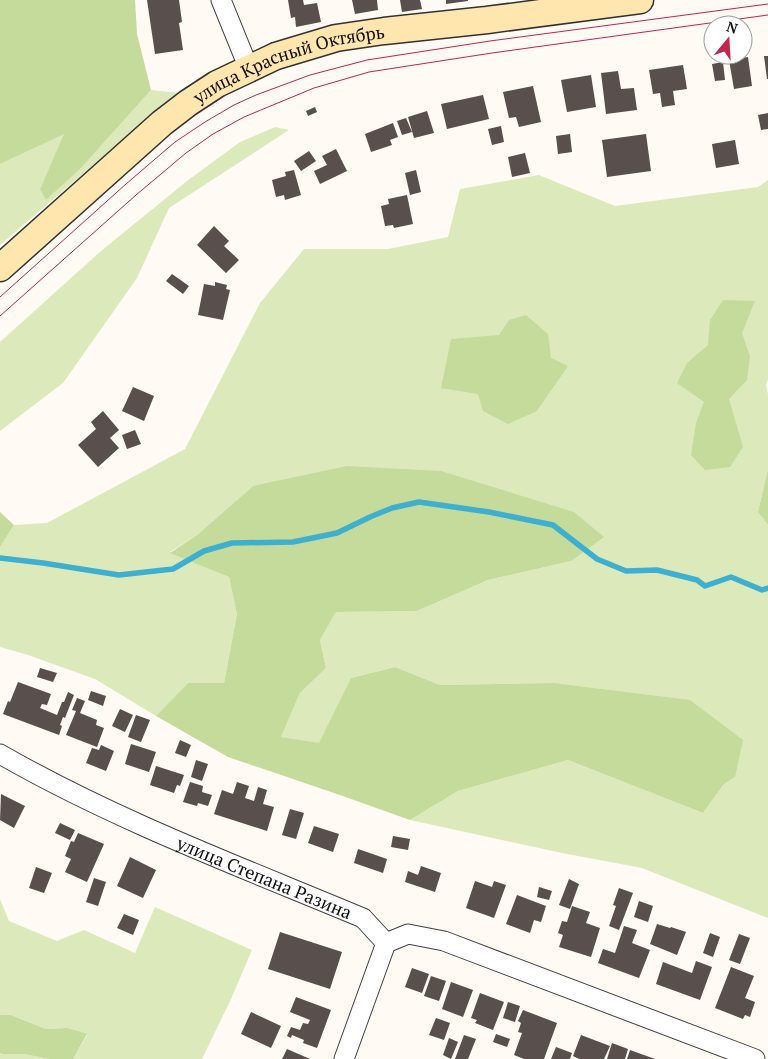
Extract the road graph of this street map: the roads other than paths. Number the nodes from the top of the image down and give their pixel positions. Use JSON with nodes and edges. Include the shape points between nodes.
{"nodes":[{"id":1,"x":221,"y":0,"type":"edge"},
{"id":2,"x":640,"y":0,"type":"edge"},
{"id":3,"x":571,"y":4,"type":"edge"},
{"id":4,"x":249,"y":69,"type":"junction"},
{"id":5,"x":0,"y":268,"type":"edge"},
{"id":6,"x":0,"y":754,"type":"edge"},
{"id":7,"x":386,"y":943,"type":"junction"},
{"id":8,"x":344,"y":1059,"type":"edge"},
{"id":9,"x":755,"y":1059,"type":"edge"}],
"edges":[{"from":1,"to":4,"type":"street"},
{"from":2,"to":3,"type":"main road","name":"улица Красный Октябрь"},
{"from":3,"to":4,"type":"main road","name":"улица Красный Октябрь","via":[[487,20],[336,38],[276,56]]},
{"from":4,"to":5,"type":"main road","name":"улица Красный Октябрь","via":[[217,84],[162,123]]},
{"from":6,"to":7,"type":"street","name":"улица Степана Разина","via":[[40,777],[159,834],[363,918]]},
{"from":7,"to":8,"type":"street"},
{"from":7,"to":9,"type":"street","via":[[408,934],[444,941]]}]}
